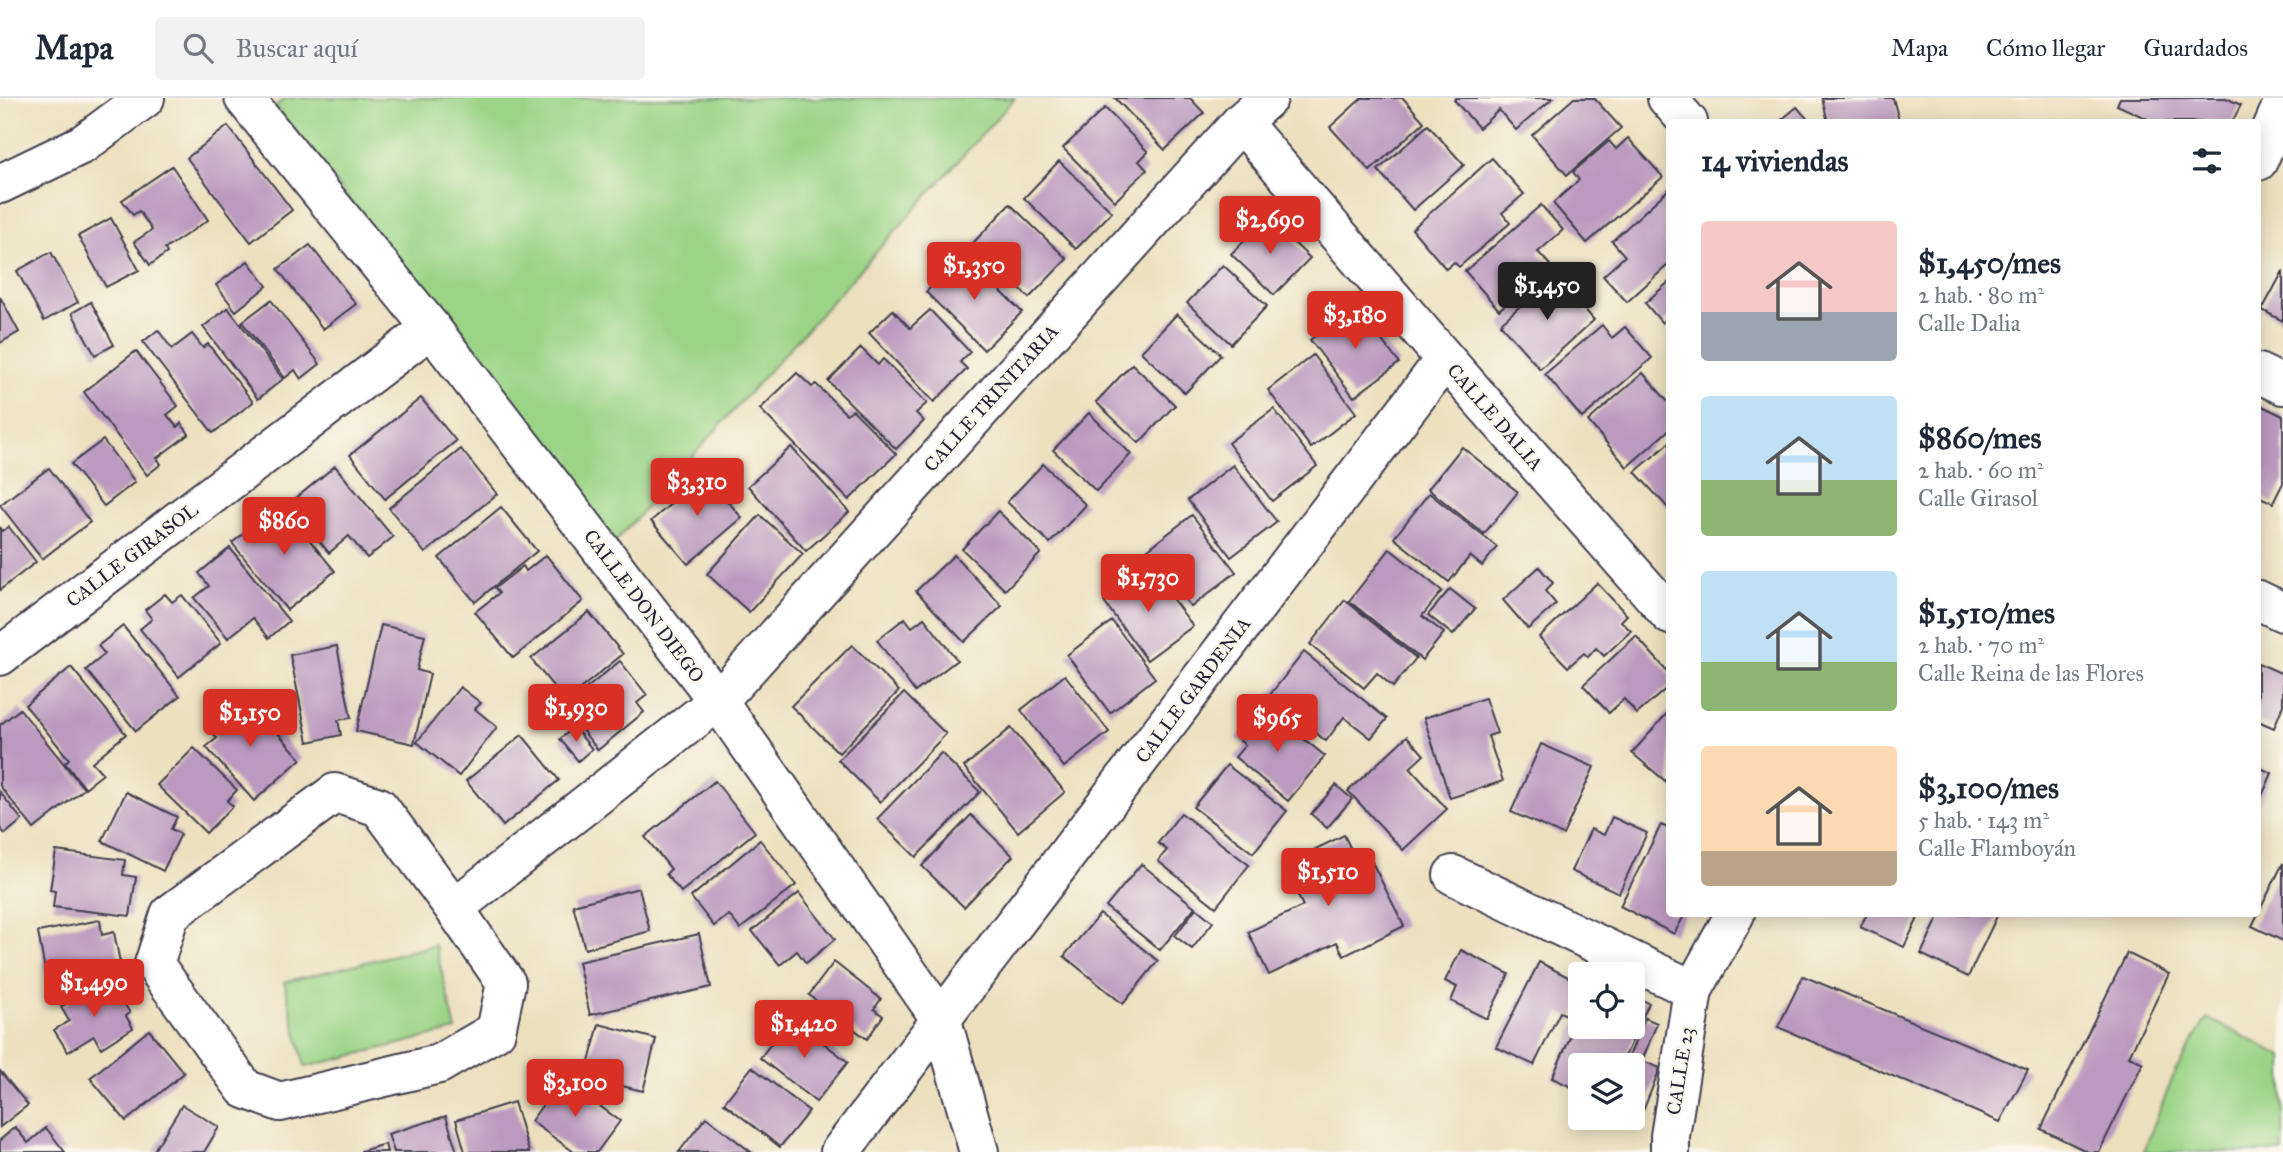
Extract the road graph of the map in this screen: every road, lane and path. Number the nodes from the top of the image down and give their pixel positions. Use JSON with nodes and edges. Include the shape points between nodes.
{"nodes":[{"id":1,"x":145,"y":98,"type":"edge"},
{"id":2,"x":244,"y":98,"type":"edge"},
{"id":3,"x":1667,"y":98,"type":"edge"},
{"id":4,"x":2283,"y":103,"type":"edge"},
{"id":5,"x":1255,"y":110,"type":"edge"},
{"id":6,"x":1685,"y":119,"type":"edge"},
{"id":7,"x":2261,"y":153,"type":"edge"},
{"id":8,"x":0,"y":184,"type":"edge"},
{"id":9,"x":431,"y":328,"type":"junction"},
{"id":10,"x":1445,"y":359,"type":"junction"},
{"id":11,"x":2261,"y":374,"type":"edge"},
{"id":12,"x":2283,"y":385,"type":"edge"},
{"id":13,"x":2261,"y":601,"type":"edge"},
{"id":14,"x":1666,"y":610,"type":"edge"},
{"id":15,"x":2283,"y":612,"type":"edge"},
{"id":16,"x":0,"y":656,"type":"edge"},
{"id":17,"x":718,"y":701,"type":"junction"},
{"id":18,"x":1453,"y":875,"type":"dead end"},
{"id":19,"x":454,"y":908,"type":"junction"},
{"id":20,"x":1733,"y":917,"type":"edge"},
{"id":21,"x":1693,"y":990,"type":"junction"},
{"id":22,"x":942,"y":1021,"type":"junction"},
{"id":23,"x":840,"y":1152,"type":"edge"},
{"id":24,"x":979,"y":1152,"type":"edge"},
{"id":25,"x":1670,"y":1152,"type":"edge"}],
"edges":[{"from":1,"to":8,"type":"street","via":[[83,144]]},
{"from":2,"to":9,"type":"street","name":"CALLE DON DIEGO"},
{"from":3,"to":6,"type":"street"},
{"from":4,"to":7,"type":"street"},
{"from":5,"to":10,"type":"street","name":"CALLE DALIA"},
{"from":5,"to":17,"type":"street","name":"CALLE TRINITARIA"},
{"from":9,"to":16,"type":"street","name":"CALLE GIRASOL"},
{"from":9,"to":17,"type":"street","name":"CALLE DON DIEGO"},
{"from":10,"to":14,"type":"street","name":"CALLE DALIA"},
{"from":10,"to":22,"type":"street","name":"CALLE GARDENIA"},
{"from":11,"to":12,"type":"street"},
{"from":13,"to":15,"type":"street"},
{"from":17,"to":19,"type":"street","name":"CALLE TRINITARIA"},
{"from":17,"to":22,"type":"street","name":"CALLE DON DIEGO"},
{"from":18,"to":21,"type":"street"},
{"from":19,"to":19,"type":"street","via":[[379,807],[335,793],[170,914],[154,964],[245,1089],[280,1102],[439,1064],[496,1031],[506,983]]},
{"from":20,"to":21,"type":"street","name":"CALLE 23"},
{"from":21,"to":25,"type":"street","name":"CALLE 23"},
{"from":22,"to":23,"type":"street"},
{"from":22,"to":24,"type":"street","name":"CALLE DON DIEGO"}]}
